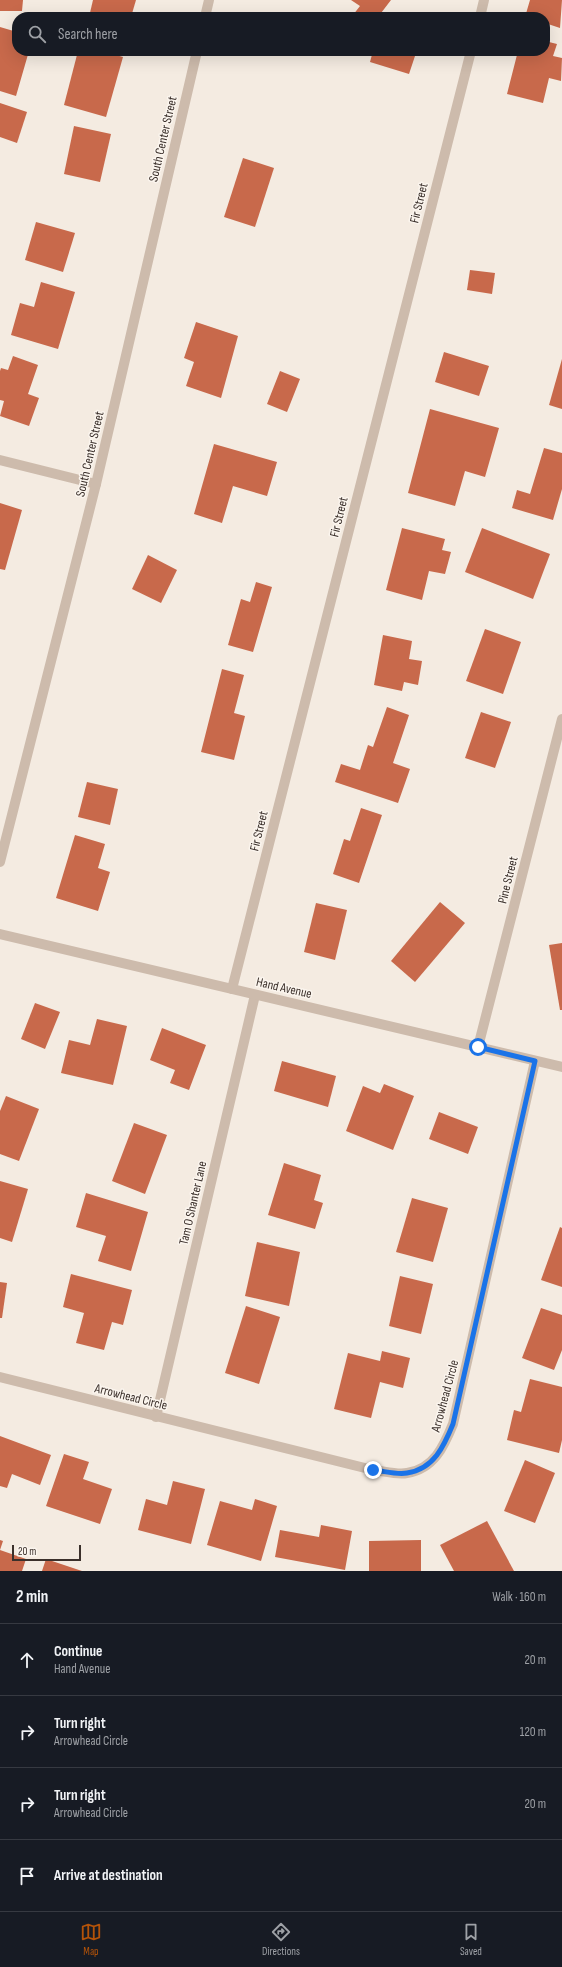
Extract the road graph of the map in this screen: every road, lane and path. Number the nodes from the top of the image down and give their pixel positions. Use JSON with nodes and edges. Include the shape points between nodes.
{"nodes":[{"id":1,"x":209,"y":0,"type":"edge"},
{"id":2,"x":484,"y":0,"type":"edge"},
{"id":3,"x":206,"y":12,"type":"edge"},
{"id":4,"x":481,"y":12,"type":"edge"},
{"id":5,"x":196,"y":56,"type":"edge"},
{"id":6,"x":470,"y":56,"type":"edge"},
{"id":7,"x":0,"y":460,"type":"edge"},
{"id":8,"x":96,"y":484,"type":"junction"},
{"id":9,"x":562,"y":719,"type":"edge"},
{"id":10,"x":0,"y":862,"type":"edge"},
{"id":11,"x":0,"y":934,"type":"edge"},
{"id":12,"x":232,"y":989,"type":"junction"},
{"id":13,"x":255,"y":995,"type":"junction"},
{"id":14,"x":478,"y":1047,"type":"junction"},
{"id":15,"x":535,"y":1061,"type":"junction"},
{"id":16,"x":562,"y":1067,"type":"edge"},
{"id":17,"x":0,"y":1377,"type":"edge"},
{"id":18,"x":156,"y":1417,"type":"junction"}],
"edges":[{"from":1,"to":3,"type":"street"},
{"from":2,"to":4,"type":"street"},
{"from":5,"to":8,"type":"street","name":"South Center Street"},
{"from":6,"to":12,"type":"street","name":"Fir Street"},
{"from":7,"to":8,"type":"street"},
{"from":8,"to":10,"type":"street","name":"South Center Street"},
{"from":9,"to":14,"type":"street","name":"Pine Street"},
{"from":11,"to":12,"type":"street","name":"Hand Avenue"},
{"from":12,"to":13,"type":"street","name":"Hand Avenue"},
{"from":13,"to":14,"type":"street","name":"Hand Avenue"},
{"from":13,"to":18,"type":"street","name":"Tam O Shanter Lane"},
{"from":14,"to":15,"type":"street","name":"Hand Avenue"},
{"from":15,"to":16,"type":"street","name":"Hand Avenue"},
{"from":15,"to":18,"type":"street","name":"Arrowhead Circle","via":[[453,1424],[443,1449],[425,1468],[406,1473],[373,1470]]},
{"from":17,"to":18,"type":"street","name":"Arrowhead Circle"}]}
